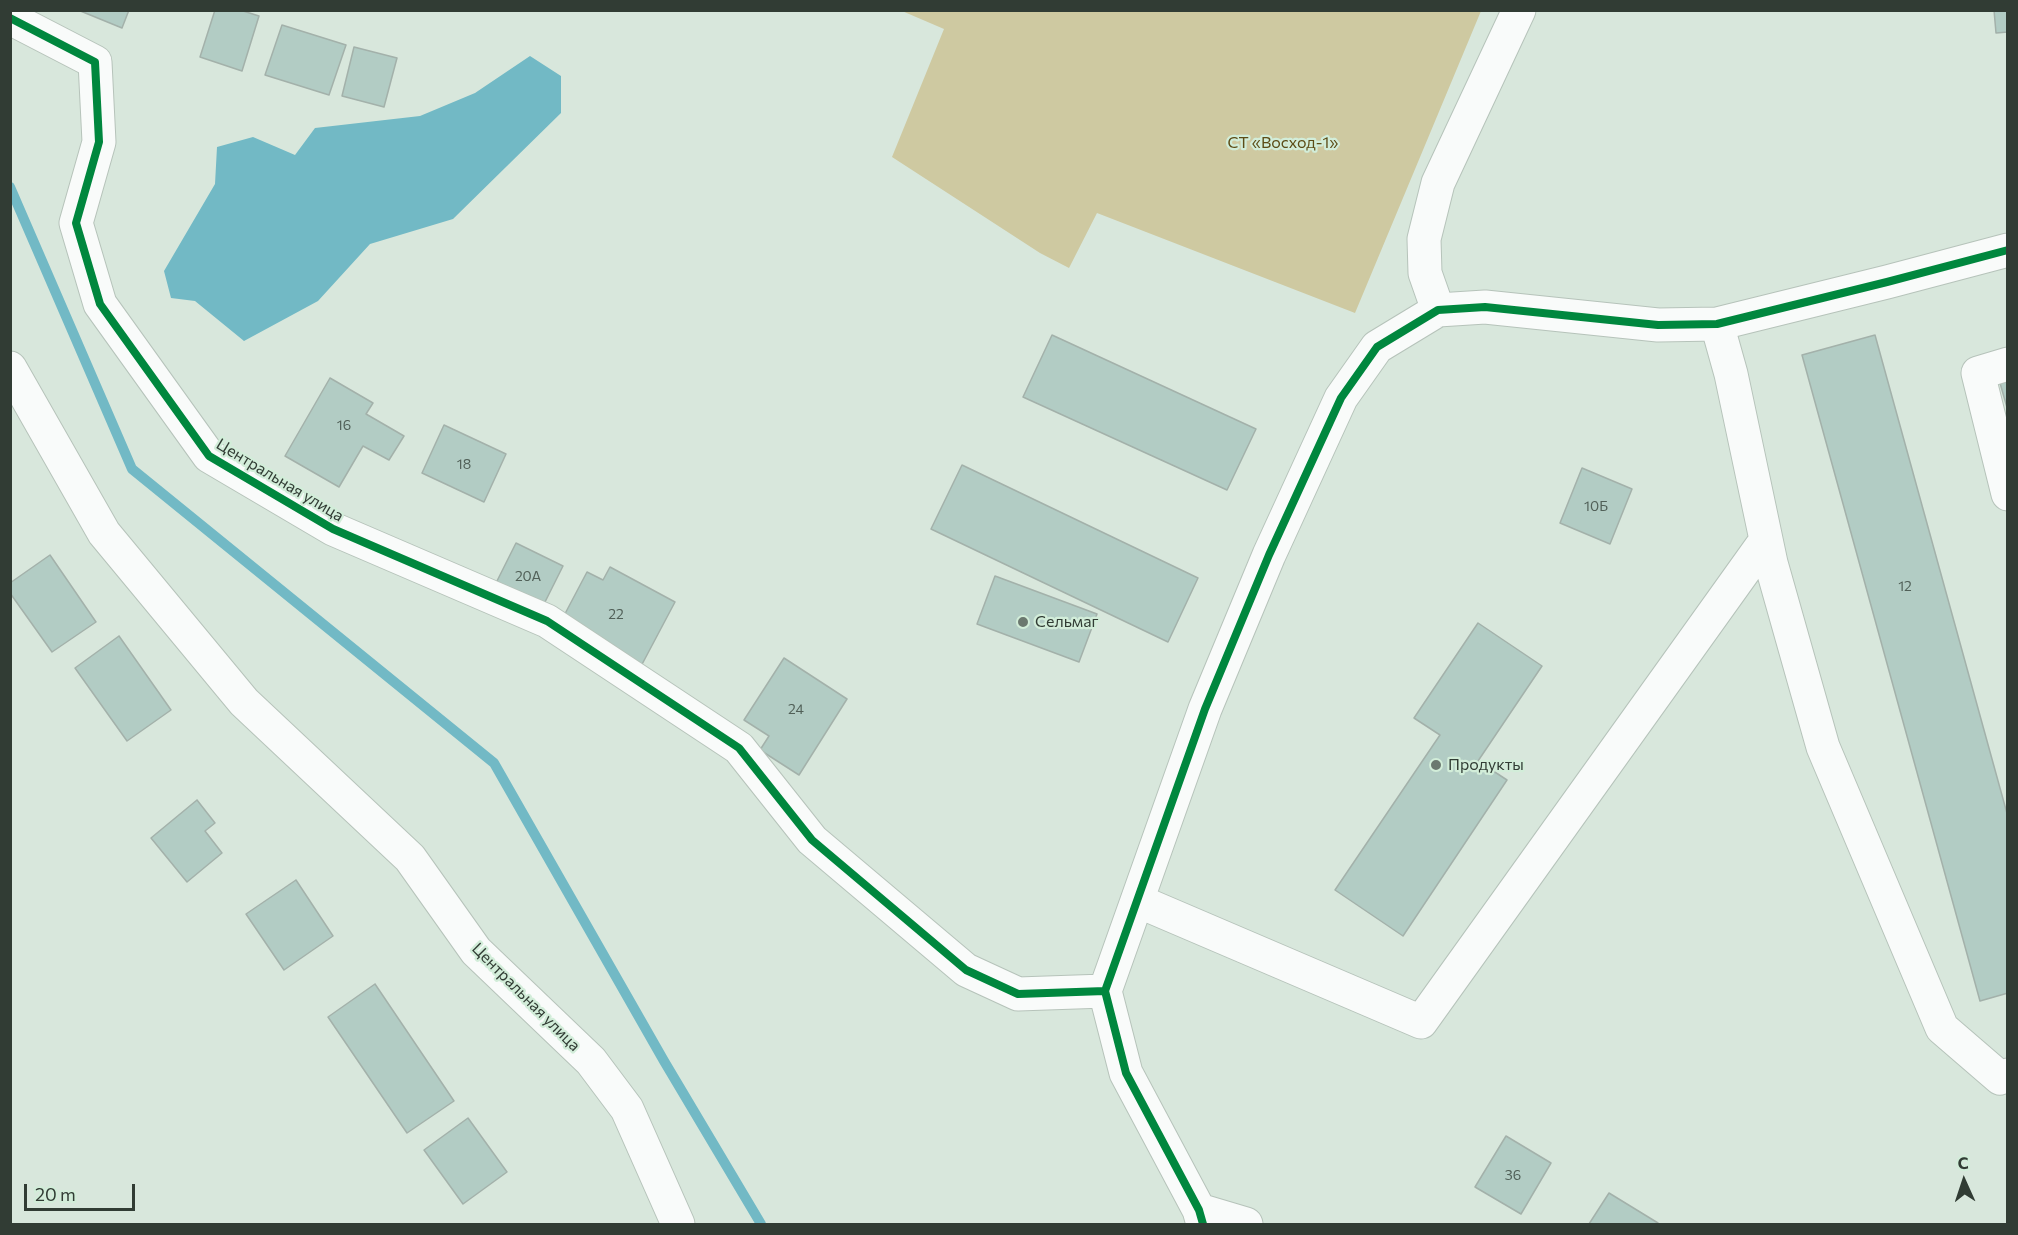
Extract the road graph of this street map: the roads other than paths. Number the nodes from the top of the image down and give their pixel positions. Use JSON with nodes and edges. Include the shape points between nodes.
{"nodes":[{"id":1,"x":1519,"y":10,"type":"edge"},
{"id":2,"x":10,"y":18,"type":"edge"},
{"id":3,"x":2007,"y":250,"type":"edge"},
{"id":4,"x":1438,"y":310,"type":"junction"},
{"id":5,"x":1717,"y":324,"type":"junction"},
{"id":6,"x":2007,"y":364,"type":"edge"},
{"id":7,"x":10,"y":368,"type":"edge"},
{"id":8,"x":2007,"y":494,"type":"edge"},
{"id":9,"x":1766,"y":540,"type":"junction"},
{"id":10,"x":1138,"y":901,"type":"junction"},
{"id":11,"x":1105,"y":991,"type":"junction"},
{"id":12,"x":2007,"y":1075,"type":"edge"},
{"id":13,"x":1201,"y":1217,"type":"edge"},
{"id":14,"x":678,"y":1224,"type":"edge"},
{"id":15,"x":1246,"y":1224,"type":"edge"}],
"edges":[{"from":1,"to":4,"type":"street","via":[[1438,183],[1424,239],[1425,273]]},
{"from":2,"to":11,"type":"street","name":"Центральная улица","via":[[95,62],[99,142],[76,223],[100,304],[209,456],[333,529],[547,621],[739,748],[812,840],[966,970],[1018,994]]},
{"from":3,"to":5,"type":"street"},
{"from":4,"to":5,"type":"street","via":[[1485,307],[1658,326]]},
{"from":4,"to":10,"type":"street","via":[[1377,347],[1341,398],[1269,555],[1205,709]]},
{"from":5,"to":9,"type":"street"},
{"from":6,"to":8,"type":"street","via":[[1978,373]]},
{"from":7,"to":14,"type":"street","name":"Центральная улица","via":[[104,533],[244,702],[410,858],[476,951],[591,1061],[627,1109]]},
{"from":9,"to":10,"type":"street","via":[[1421,1022]]},
{"from":9,"to":12,"type":"street","via":[[1824,747],[1942,1028],[2000,1078]]},
{"from":10,"to":11,"type":"street"},
{"from":11,"to":13,"type":"street","via":[[1126,1073]]},
{"from":13,"to":15,"type":"street"}]}
